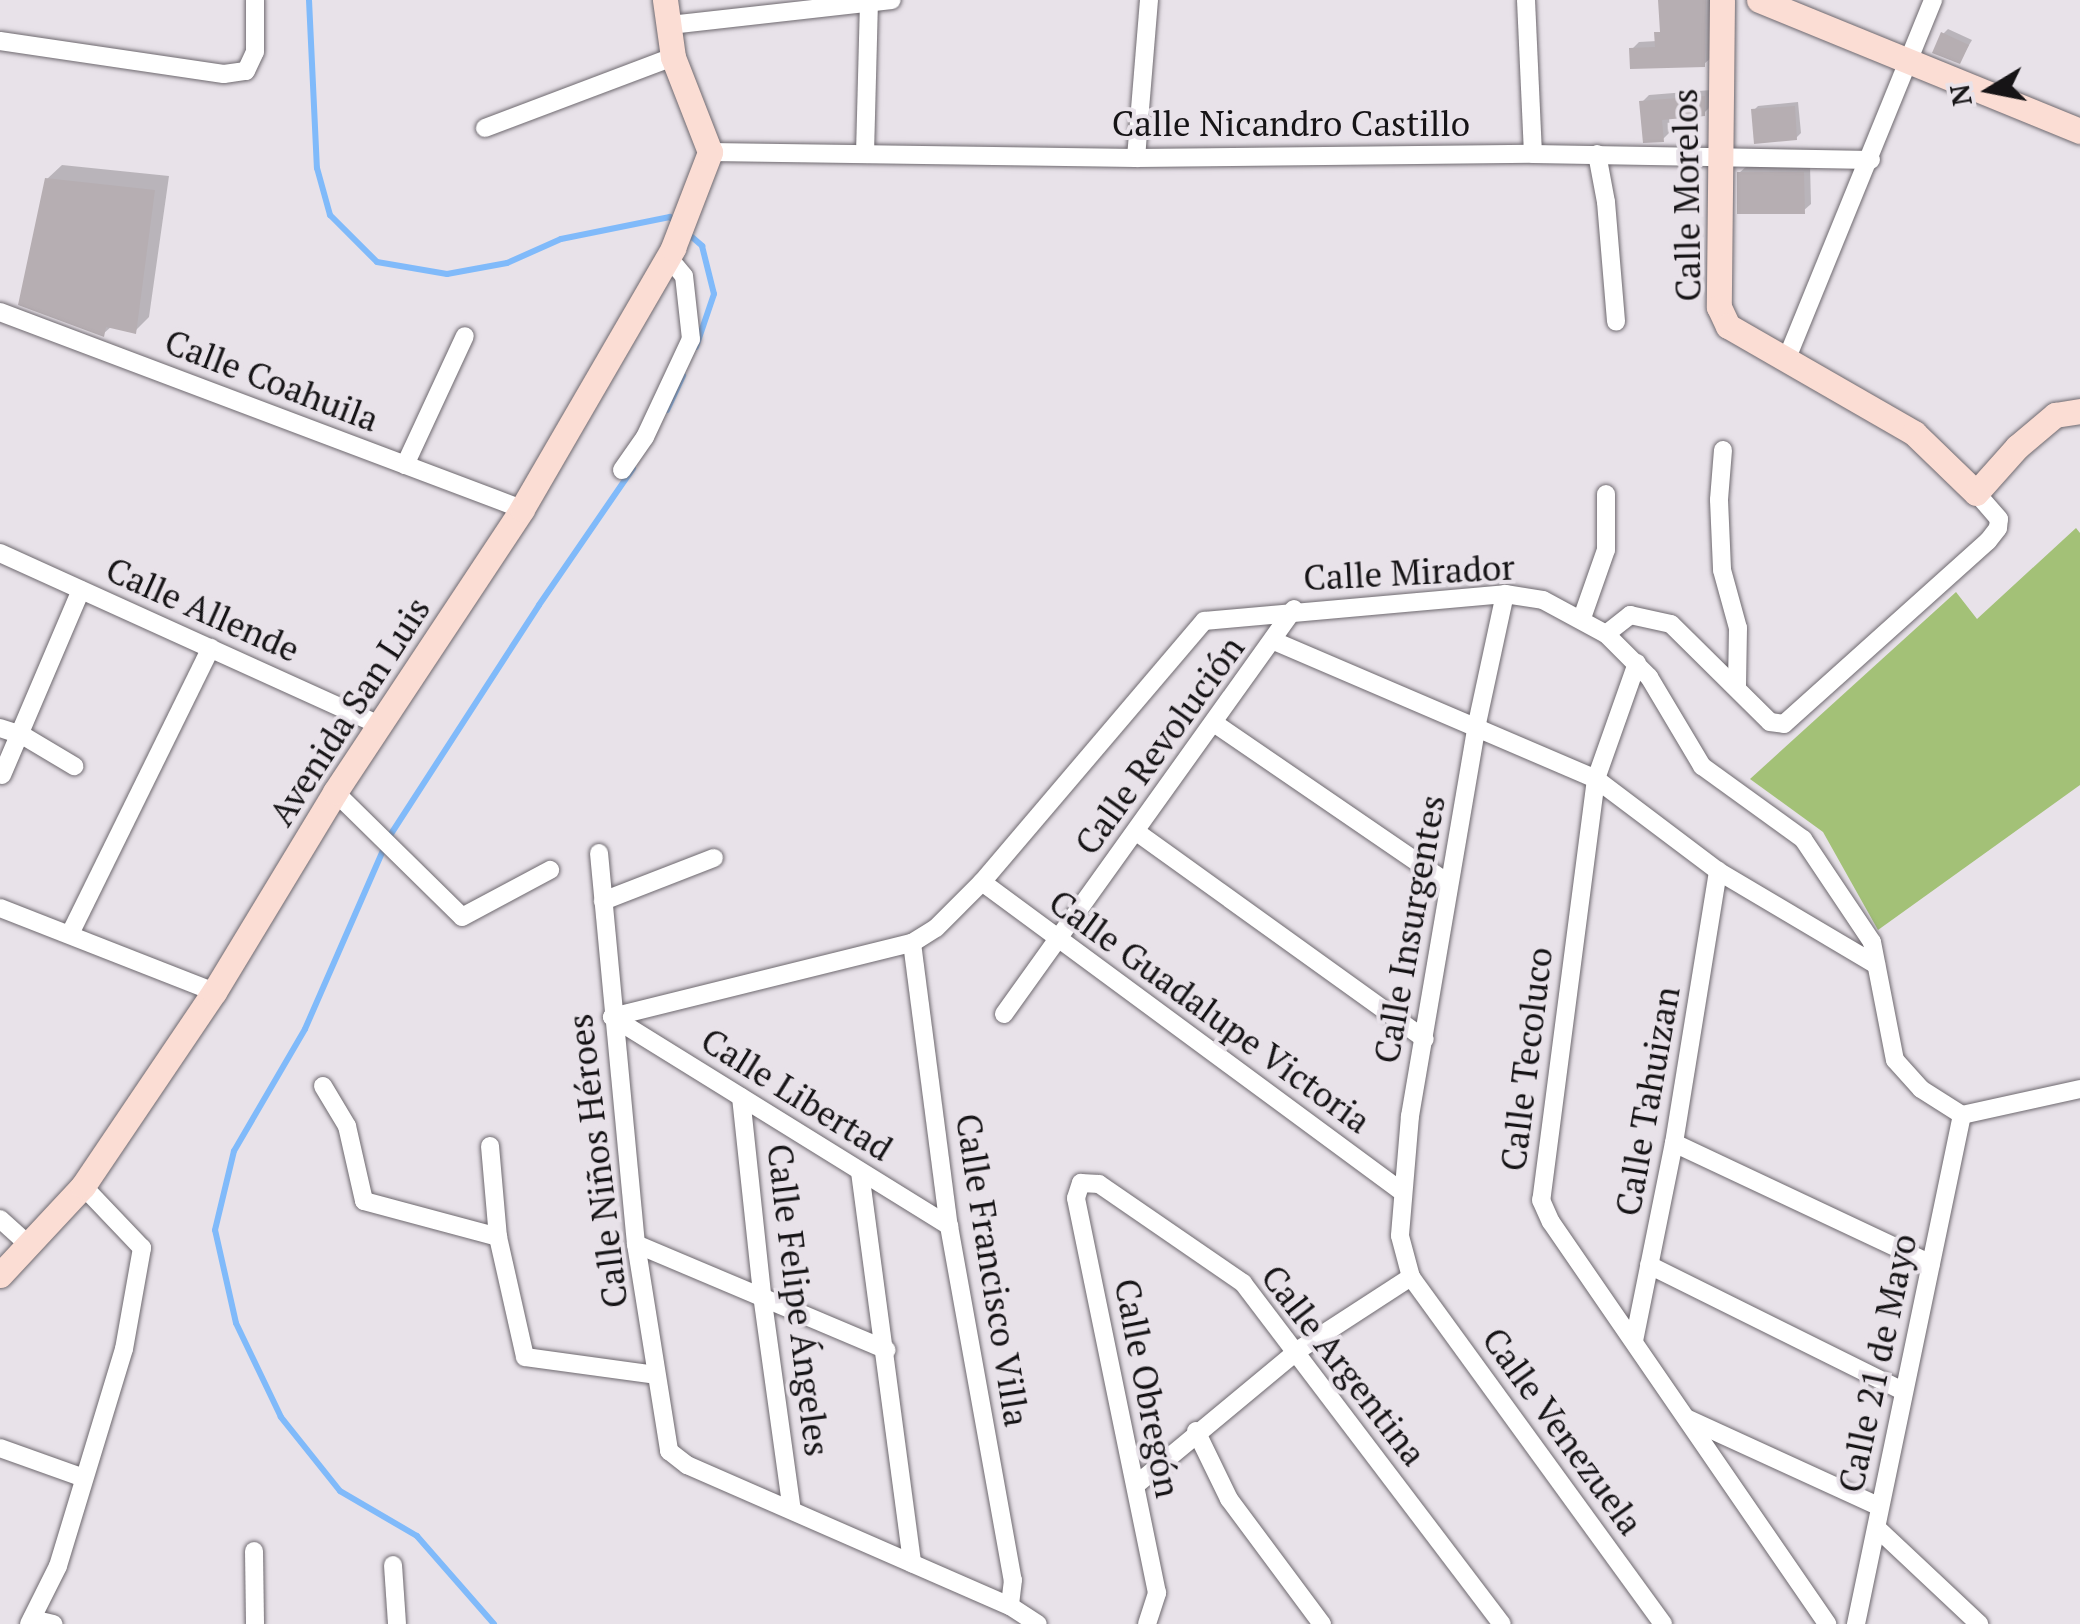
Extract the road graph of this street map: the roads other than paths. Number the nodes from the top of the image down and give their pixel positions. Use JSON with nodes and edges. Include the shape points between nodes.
{"nodes":[{"id":1,"x":255,"y":0,"type":"edge"},
{"id":2,"x":892,"y":0,"type":"edge"},
{"id":3,"x":1148,"y":0,"type":"edge"},
{"id":4,"x":1526,"y":0,"type":"edge"},
{"id":5,"x":1722,"y":0,"type":"edge"},
{"id":6,"x":1759,"y":0,"type":"edge"},
{"id":7,"x":1933,"y":0,"type":"edge"},
{"id":8,"x":870,"y":1,"type":"edge"},
{"id":9,"x":668,"y":12,"type":"edge"},
{"id":10,"x":0,"y":41,"type":"edge"},
{"id":11,"x":672,"y":57,"type":"junction"},
{"id":12,"x":1908,"y":63,"type":"junction"},
{"id":13,"x":486,"y":128,"type":"dead end"},
{"id":14,"x":2080,"y":131,"type":"edge"},
{"id":15,"x":710,"y":154,"type":"junction"},
{"id":16,"x":865,"y":154,"type":"junction"},
{"id":17,"x":1533,"y":154,"type":"junction"},
{"id":18,"x":1598,"y":154,"type":"junction"},
{"id":19,"x":1717,"y":156,"type":"junction"},
{"id":20,"x":1136,"y":158,"type":"junction"},
{"id":21,"x":1871,"y":160,"type":"junction"},
{"id":22,"x":671,"y":253,"type":"junction"},
{"id":23,"x":0,"y":312,"type":"edge"},
{"id":24,"x":1616,"y":322,"type":"dead end"},
{"id":25,"x":465,"y":336,"type":"dead end"},
{"id":26,"x":1787,"y":358,"type":"junction"},
{"id":27,"x":2080,"y":411,"type":"edge"},
{"id":28,"x":1723,"y":450,"type":"dead end"},
{"id":29,"x":405,"y":465,"type":"junction"},
{"id":30,"x":622,"y":470,"type":"dead end"},
{"id":31,"x":1976,"y":493,"type":"junction"},
{"id":32,"x":1606,"y":494,"type":"dead end"},
{"id":33,"x":522,"y":509,"type":"junction"},
{"id":34,"x":0,"y":553,"type":"edge"},
{"id":35,"x":82,"y":590,"type":"junction"},
{"id":36,"x":1505,"y":594,"type":"junction"},
{"id":37,"x":1294,"y":609,"type":"junction"},
{"id":38,"x":1582,"y":618,"type":"junction"},
{"id":39,"x":1606,"y":634,"type":"junction"},
{"id":40,"x":1274,"y":641,"type":"junction"},
{"id":41,"x":210,"y":648,"type":"junction"},
{"id":42,"x":1637,"y":663,"type":"junction"},
{"id":43,"x":1737,"y":688,"type":"junction"},
{"id":44,"x":1214,"y":723,"type":"junction"},
{"id":45,"x":1477,"y":724,"type":"junction"},
{"id":46,"x":380,"y":725,"type":"junction"},
{"id":47,"x":0,"y":728,"type":"edge"},
{"id":48,"x":22,"y":735,"type":"junction"},
{"id":49,"x":74,"y":766,"type":"dead end"},
{"id":50,"x":2,"y":775,"type":"edge"},
{"id":51,"x":1596,"y":779,"type":"junction"},
{"id":52,"x":335,"y":792,"type":"junction"},
{"id":53,"x":1138,"y":832,"type":"junction"},
{"id":54,"x":599,"y":853,"type":"dead end"},
{"id":55,"x":714,"y":858,"type":"dead end"},
{"id":56,"x":550,"y":870,"type":"dead end"},
{"id":57,"x":1718,"y":871,"type":"junction"},
{"id":58,"x":982,"y":882,"type":"junction"},
{"id":59,"x":1450,"y":884,"type":"junction"},
{"id":60,"x":603,"y":901,"type":"junction"},
{"id":61,"x":0,"y":908,"type":"edge"},
{"id":62,"x":70,"y":934,"type":"junction"},
{"id":63,"x":1057,"y":940,"type":"junction"},
{"id":64,"x":912,"y":942,"type":"junction"},
{"id":65,"x":1876,"y":965,"type":"junction"},
{"id":66,"x":214,"y":992,"type":"junction"},
{"id":67,"x":1004,"y":1014,"type":"dead end"},
{"id":68,"x":612,"y":1017,"type":"junction"},
{"id":69,"x":1424,"y":1039,"type":"junction"},
{"id":70,"x":323,"y":1086,"type":"dead end"},
{"id":71,"x":2080,"y":1089,"type":"edge"},
{"id":72,"x":741,"y":1098,"type":"junction"},
{"id":73,"x":1962,"y":1115,"type":"junction"},
{"id":74,"x":1674,"y":1143,"type":"junction"},
{"id":75,"x":490,"y":1146,"type":"dead end"},
{"id":76,"x":860,"y":1172,"type":"junction"},
{"id":77,"x":1099,"y":1184,"type":"joint"},
{"id":78,"x":83,"y":1186,"type":"junction"},
{"id":79,"x":1401,"y":1190,"type":"junction"},
{"id":80,"x":0,"y":1219,"type":"edge"},
{"id":81,"x":949,"y":1226,"type":"junction"},
{"id":82,"x":498,"y":1237,"type":"junction"},
{"id":83,"x":29,"y":1244,"type":"junction"},
{"id":84,"x":636,"y":1244,"type":"junction"},
{"id":85,"x":1931,"y":1264,"type":"junction"},
{"id":86,"x":1649,"y":1265,"type":"junction"},
{"id":87,"x":0,"y":1275,"type":"edge"},
{"id":88,"x":1411,"y":1277,"type":"junction"},
{"id":89,"x":762,"y":1295,"type":"junction"},
{"id":90,"x":1634,"y":1341,"type":"junction"},
{"id":91,"x":887,"y":1350,"type":"junction"},
{"id":92,"x":1298,"y":1351,"type":"junction"},
{"id":93,"x":656,"y":1375,"type":"junction"},
{"id":94,"x":1903,"y":1391,"type":"junction"},
{"id":95,"x":1685,"y":1418,"type":"junction"},
{"id":96,"x":1196,"y":1431,"type":"junction"},
{"id":97,"x":0,"y":1448,"type":"edge"},
{"id":98,"x":84,"y":1478,"type":"junction"},
{"id":99,"x":1137,"y":1484,"type":"junction"},
{"id":100,"x":1878,"y":1506,"type":"junction"},
{"id":101,"x":792,"y":1510,"type":"junction"},
{"id":102,"x":1878,"y":1529,"type":"junction"},
{"id":103,"x":254,"y":1551,"type":"dead end"},
{"id":104,"x":912,"y":1564,"type":"junction"},
{"id":105,"x":393,"y":1565,"type":"dead end"},
{"id":106,"x":1010,"y":1606,"type":"junction"},
{"id":107,"x":31,"y":1622,"type":"edge"},
{"id":108,"x":53,"y":1624,"type":"edge"},
{"id":109,"x":255,"y":1624,"type":"edge"},
{"id":110,"x":397,"y":1624,"type":"edge"},
{"id":111,"x":1038,"y":1624,"type":"edge"},
{"id":112,"x":1147,"y":1624,"type":"edge"},
{"id":113,"x":1320,"y":1624,"type":"edge"},
{"id":114,"x":1502,"y":1624,"type":"edge"},
{"id":115,"x":1663,"y":1624,"type":"edge"},
{"id":116,"x":1828,"y":1624,"type":"edge"},
{"id":117,"x":1856,"y":1624,"type":"edge"},
{"id":118,"x":1979,"y":1624,"type":"edge"}],
"edges":[{"from":1,"to":10,"type":"street","via":[[255,52],[246,70],[224,74]]},
{"from":2,"to":8,"type":"street"},
{"from":3,"to":20,"type":"street"},
{"from":4,"to":17,"type":"street"},
{"from":5,"to":19,"type":"street","name":"Calle Morelos"},
{"from":6,"to":12,"type":"street"},
{"from":7,"to":12,"type":"street"},
{"from":8,"to":9,"type":"street"},
{"from":8,"to":16,"type":"street"},
{"from":9,"to":11,"type":"street"},
{"from":11,"to":13,"type":"street"},
{"from":11,"to":15,"type":"street"},
{"from":12,"to":14,"type":"street"},
{"from":12,"to":21,"type":"street"},
{"from":15,"to":16,"type":"street","name":"Calle Nicandro Castillo"},
{"from":15,"to":22,"type":"street","name":"Avenida San Luis"},
{"from":16,"to":20,"type":"street","name":"Calle Nicandro Castillo"},
{"from":17,"to":18,"type":"street","name":"Calle Nicandro Castillo"},
{"from":17,"to":20,"type":"street","name":"Calle Nicandro Castillo"},
{"from":18,"to":19,"type":"street","name":"Calle Nicandro Castillo"},
{"from":18,"to":24,"type":"street"},
{"from":19,"to":21,"type":"street","name":"Calle Nicandro Castillo"},
{"from":19,"to":26,"type":"street","name":"Calle Morelos","via":[[1722,317]]},
{"from":21,"to":26,"type":"street"},
{"from":22,"to":30,"type":"street","via":[[684,276],[691,338],[645,437]]},
{"from":22,"to":33,"type":"street","name":"Avenida San Luis"},
{"from":23,"to":29,"type":"street","name":"Calle Coahuila"},
{"from":25,"to":29,"type":"street"},
{"from":26,"to":31,"type":"street","name":"Calle Morelos","via":[[1914,433]]},
{"from":27,"to":31,"type":"street","via":[[2055,416]]},
{"from":28,"to":43,"type":"street","via":[[1722,570],[1738,628]]},
{"from":29,"to":33,"type":"street","name":"Calle Coahuila"},
{"from":31,"to":43,"type":"street","via":[[1999,519],[1988,541],[1784,724],[1770,722]]},
{"from":32,"to":38,"type":"street","via":[[1606,550]]},
{"from":33,"to":46,"type":"street","name":"Avenida San Luis"},
{"from":34,"to":35,"type":"street","name":"Calle Allende"},
{"from":35,"to":41,"type":"street","name":"Calle Allende"},
{"from":35,"to":48,"type":"street"},
{"from":36,"to":37,"type":"street","name":"Calle Mirador"},
{"from":36,"to":38,"type":"street","name":"Calle Mirador","via":[[1543,600]]},
{"from":36,"to":45,"type":"street","name":"Calle Insurgentes"},
{"from":37,"to":40,"type":"street","name":"Calle Revolución"},
{"from":37,"to":58,"type":"street","name":"Calle Mirador","via":[[1204,620]]},
{"from":38,"to":39,"type":"street","name":"Calle Mirador"},
{"from":39,"to":42,"type":"street","name":"Calle Mirador"},
{"from":39,"to":43,"type":"street","via":[[1630,614],[1670,624]]},
{"from":40,"to":44,"type":"street","name":"Calle Revolución"},
{"from":40,"to":45,"type":"street"},
{"from":41,"to":46,"type":"street","name":"Calle Allende"},
{"from":41,"to":62,"type":"street"},
{"from":42,"to":51,"type":"street","name":"Calle Tecoluco"},
{"from":42,"to":65,"type":"street","name":"Calle Mirador","via":[[1702,766],[1803,840],[1872,942]]},
{"from":44,"to":53,"type":"street","name":"Calle Revolución"},
{"from":44,"to":59,"type":"street"},
{"from":45,"to":51,"type":"street"},
{"from":45,"to":59,"type":"street","name":"Calle Insurgentes"},
{"from":46,"to":52,"type":"street","name":"Avenida San Luis"},
{"from":47,"to":48,"type":"street"},
{"from":48,"to":49,"type":"street"},
{"from":48,"to":50,"type":"street"},
{"from":51,"to":57,"type":"street"},
{"from":51,"to":90,"type":"street","name":"Calle Tecoluco","via":[[1541,1200]]},
{"from":52,"to":56,"type":"street","via":[[462,917]]},
{"from":52,"to":66,"type":"street","name":"Avenida San Luis"},
{"from":53,"to":63,"type":"street","name":"Calle Revolución"},
{"from":53,"to":69,"type":"street"},
{"from":54,"to":60,"type":"street","name":"Calle Niños Héroes"},
{"from":55,"to":60,"type":"street"},
{"from":57,"to":65,"type":"street"},
{"from":57,"to":74,"type":"street","name":"Calle Tahuizan"},
{"from":58,"to":63,"type":"street","name":"Calle Guadalupe Victoria"},
{"from":58,"to":64,"type":"street"},
{"from":59,"to":69,"type":"street","name":"Calle Insurgentes"},
{"from":60,"to":68,"type":"street","name":"Calle Niños Héroes"},
{"from":61,"to":62,"type":"street"},
{"from":62,"to":66,"type":"street"},
{"from":63,"to":67,"type":"street","name":"Calle Revolución"},
{"from":63,"to":79,"type":"street","name":"Calle Guadalupe Victoria"},
{"from":64,"to":68,"type":"street"},
{"from":64,"to":81,"type":"street","name":"Calle Francisco Villa"},
{"from":65,"to":73,"type":"street","name":"Calle Mirador","via":[[1895,1060],[1921,1089]]},
{"from":66,"to":78,"type":"street","name":"Avenida San Luis"},
{"from":68,"to":72,"type":"street","name":"Calle Libertad"},
{"from":68,"to":84,"type":"street","name":"Calle Niños Héroes"},
{"from":69,"to":79,"type":"street","name":"Calle Insurgentes"},
{"from":70,"to":82,"type":"street","via":[[348,1126],[364,1201]]},
{"from":71,"to":73,"type":"street"},
{"from":72,"to":76,"type":"street","name":"Calle Libertad"},
{"from":72,"to":89,"type":"street","name":"Calle Felipe Ángeles"},
{"from":73,"to":85,"type":"street","name":"Calle 21 de Mayo"},
{"from":74,"to":85,"type":"street"},
{"from":74,"to":86,"type":"street","name":"Calle Tahuizan"},
{"from":75,"to":82,"type":"street"},
{"from":76,"to":81,"type":"street","name":"Calle Libertad"},
{"from":76,"to":91,"type":"street"},
{"from":77,"to":92,"type":"street","name":"Calle Argentina","via":[[1243,1283]]},
{"from":77,"to":99,"type":"street","name":"Calle Obregón","via":[[1081,1183],[1076,1198]]},
{"from":78,"to":83,"type":"street","name":"Avenida San Luis"},
{"from":78,"to":98,"type":"street","via":[[142,1248],[124,1349]]},
{"from":79,"to":88,"type":"street","name":"Calle Insurgentes","via":[[1400,1236]]},
{"from":80,"to":83,"type":"street"},
{"from":81,"to":106,"type":"street","name":"Calle Francisco Villa","via":[[1014,1580]]},
{"from":82,"to":93,"type":"street","via":[[525,1357]]},
{"from":83,"to":87,"type":"street","name":"Avenida San Luis"},
{"from":84,"to":89,"type":"street"},
{"from":84,"to":93,"type":"street","name":"Calle Niños Héroes"},
{"from":85,"to":94,"type":"street","name":"Calle 21 de Mayo"},
{"from":86,"to":90,"type":"street","name":"Calle Tahuizan"},
{"from":86,"to":94,"type":"street"},
{"from":88,"to":92,"type":"street"},
{"from":88,"to":115,"type":"street","name":"Calle Venezuela"},
{"from":89,"to":91,"type":"street"},
{"from":89,"to":101,"type":"street","name":"Calle Felipe Ángeles"},
{"from":90,"to":95,"type":"street","name":"Calle Tecoluco"},
{"from":91,"to":104,"type":"street"},
{"from":92,"to":96,"type":"street"},
{"from":92,"to":114,"type":"street","name":"Calle Argentina"},
{"from":93,"to":101,"type":"street","name":"Calle Niños Héroes","via":[[675,1460]]},
{"from":94,"to":100,"type":"street","name":"Calle 21 de Mayo"},
{"from":95,"to":100,"type":"street"},
{"from":95,"to":116,"type":"street","name":"Calle Tecoluco"},
{"from":96,"to":99,"type":"street"},
{"from":96,"to":113,"type":"street","via":[[1229,1499]]},
{"from":97,"to":98,"type":"street"},
{"from":98,"to":107,"type":"street","via":[[58,1566]]},
{"from":99,"to":112,"type":"street","name":"Calle Obregón","via":[[1157,1593]]},
{"from":100,"to":102,"type":"street","name":"Calle 21 de Mayo"},
{"from":101,"to":104,"type":"street"},
{"from":102,"to":117,"type":"street","name":"Calle 21 de Mayo"},
{"from":102,"to":118,"type":"street"},
{"from":103,"to":109,"type":"street"},
{"from":104,"to":106,"type":"street"},
{"from":105,"to":110,"type":"street"},
{"from":106,"to":111,"type":"street"},
{"from":107,"to":108,"type":"street"}]}
